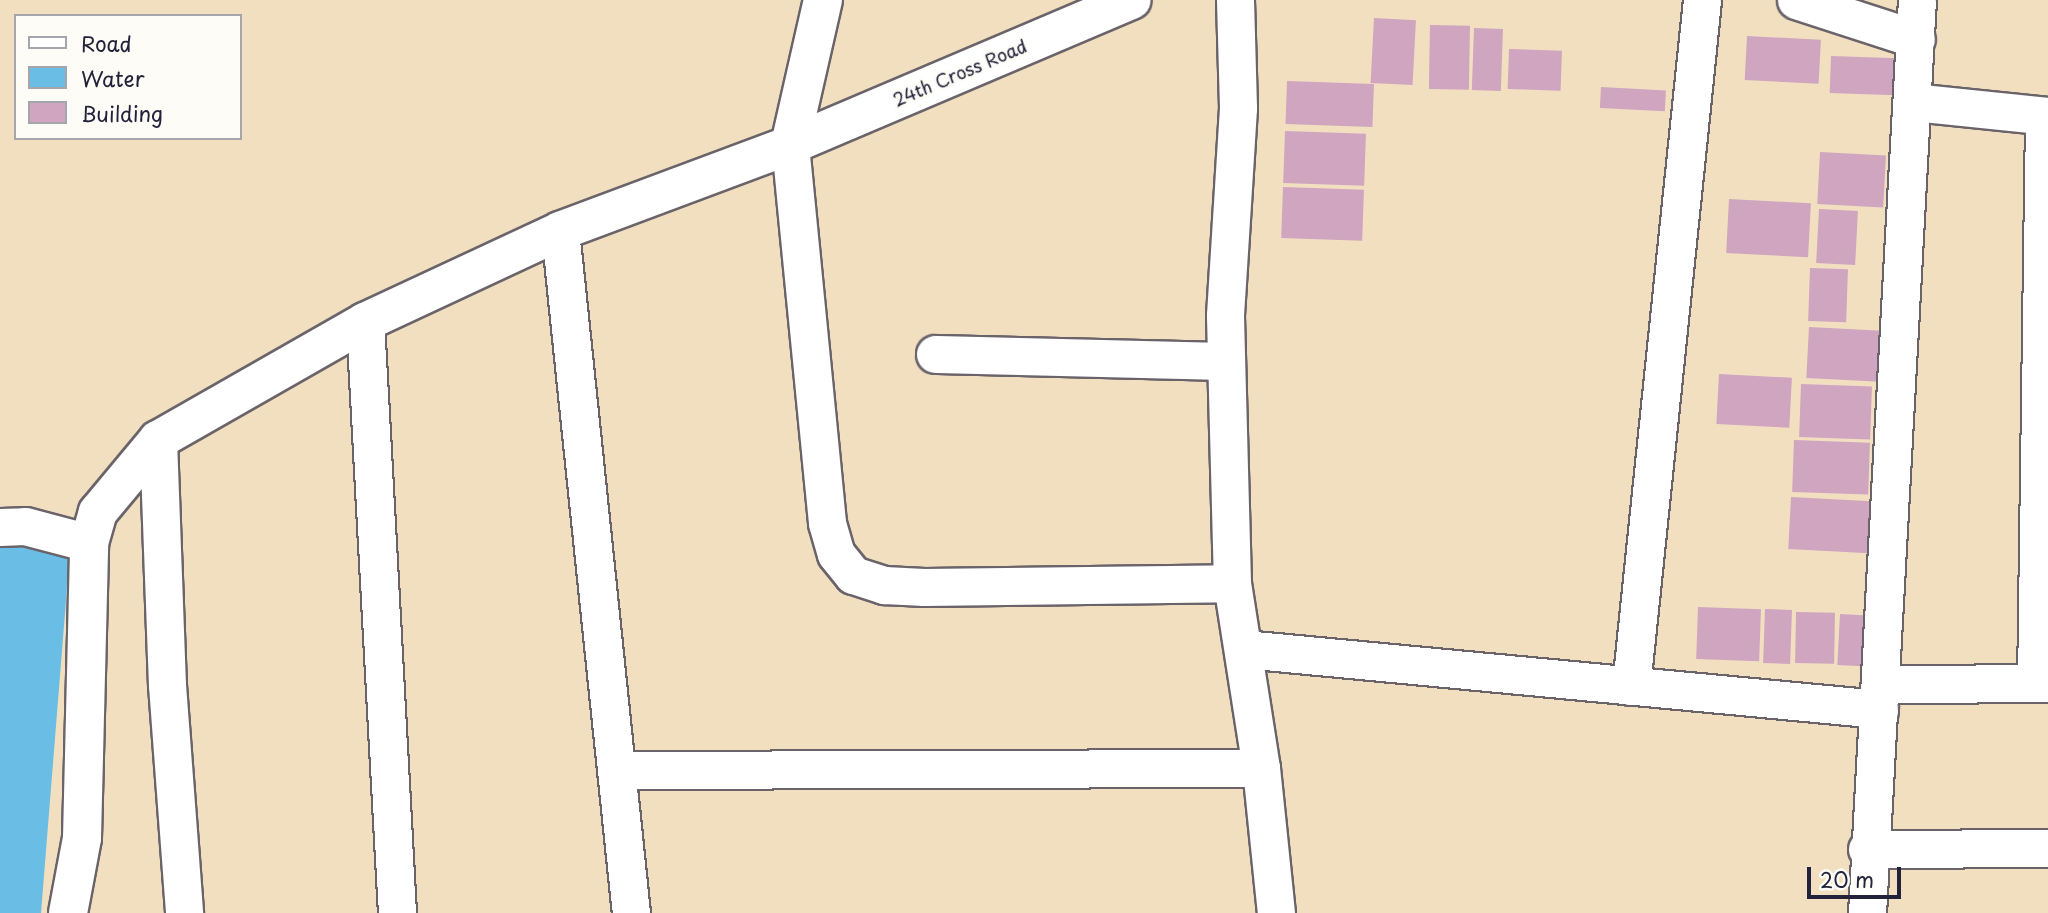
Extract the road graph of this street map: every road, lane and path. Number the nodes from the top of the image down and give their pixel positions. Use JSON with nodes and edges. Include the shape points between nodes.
{"nodes":[{"id":1,"x":823,"y":0,"type":"edge"},
{"id":2,"x":1131,"y":0,"type":"edge"},
{"id":3,"x":1235,"y":0,"type":"edge"},
{"id":4,"x":1702,"y":0,"type":"edge"},
{"id":5,"x":1796,"y":0,"type":"edge"},
{"id":6,"x":1917,"y":0,"type":"edge"},
{"id":7,"x":1916,"y":39,"type":"junction"},
{"id":8,"x":1913,"y":102,"type":"junction"},
{"id":9,"x":2046,"y":116,"type":"edge"},
{"id":10,"x":790,"y":145,"type":"junction"},
{"id":11,"x":560,"y":231,"type":"junction"},
{"id":12,"x":365,"y":321,"type":"junction"},
{"id":13,"x":935,"y":354,"type":"dead end"},
{"id":14,"x":1226,"y":361,"type":"junction"},
{"id":15,"x":158,"y":440,"type":"junction"},
{"id":16,"x":0,"y":527,"type":"edge"},
{"id":17,"x":89,"y":543,"type":"junction"},
{"id":18,"x":1232,"y":583,"type":"junction"},
{"id":19,"x":1244,"y":649,"type":"junction"},
{"id":20,"x":2042,"y":683,"type":"edge"},
{"id":21,"x":1631,"y":686,"type":"junction"},
{"id":22,"x":1880,"y":696,"type":"junction"},
{"id":23,"x":1261,"y":768,"type":"junction"},
{"id":24,"x":616,"y":770,"type":"junction"},
{"id":25,"x":2048,"y":848,"type":"edge"},
{"id":26,"x":1867,"y":849,"type":"junction"},
{"id":27,"x":68,"y":913,"type":"edge"},
{"id":28,"x":184,"y":913,"type":"edge"},
{"id":29,"x":397,"y":913,"type":"edge"},
{"id":30,"x":631,"y":913,"type":"edge"},
{"id":31,"x":1276,"y":913,"type":"edge"},
{"id":32,"x":1867,"y":913,"type":"edge"}],
"edges":[{"from":1,"to":10,"type":"street"},
{"from":2,"to":10,"type":"street","name":"24th Cross Road"},
{"from":3,"to":14,"type":"street","via":[[1238,108]]},
{"from":4,"to":21,"type":"street"},
{"from":5,"to":7,"type":"street"},
{"from":6,"to":7,"type":"street"},
{"from":7,"to":8,"type":"street"},
{"from":8,"to":9,"type":"street"},
{"from":8,"to":22,"type":"street"},
{"from":9,"to":20,"type":"street"},
{"from":10,"to":11,"type":"street","name":"24th Cross Road"},
{"from":10,"to":18,"type":"street","via":[[827,523],[836,554],[853,575],[884,586],[924,587]]},
{"from":11,"to":12,"type":"street","name":"24th Cross Road"},
{"from":11,"to":24,"type":"street"},
{"from":12,"to":15,"type":"street","name":"24th Cross Road"},
{"from":12,"to":29,"type":"street"},
{"from":13,"to":14,"type":"street"},
{"from":14,"to":18,"type":"street"},
{"from":15,"to":17,"type":"street","via":[[98,512]]},
{"from":15,"to":28,"type":"street","via":[[167,685]]},
{"from":16,"to":17,"type":"street","via":[[25,526]]},
{"from":17,"to":27,"type":"street","via":[[82,838]]},
{"from":18,"to":19,"type":"street"},
{"from":19,"to":21,"type":"street"},
{"from":19,"to":23,"type":"street"},
{"from":20,"to":22,"type":"street"},
{"from":21,"to":22,"type":"street"},
{"from":22,"to":26,"type":"street"},
{"from":23,"to":24,"type":"street"},
{"from":23,"to":31,"type":"street"},
{"from":24,"to":30,"type":"street"},
{"from":25,"to":26,"type":"street"},
{"from":26,"to":32,"type":"street"}]}
